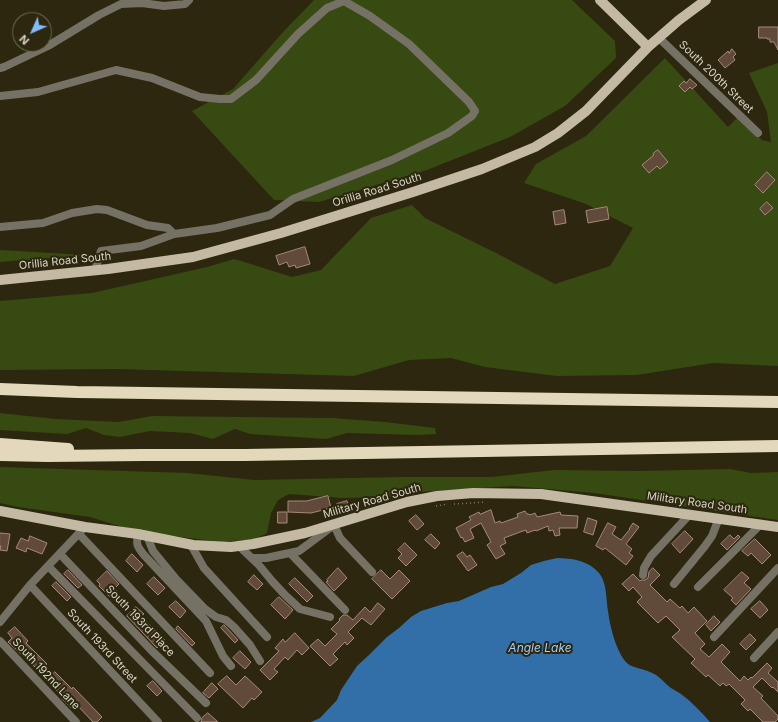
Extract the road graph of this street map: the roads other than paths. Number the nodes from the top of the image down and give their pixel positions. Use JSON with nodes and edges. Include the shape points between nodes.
{"nodes":[{"id":1,"x":189,"y":0,"type":"edge"},
{"id":2,"x":600,"y":0,"type":"edge"},
{"id":3,"x":706,"y":0,"type":"edge"},
{"id":4,"x":659,"y":38,"type":"junction"},
{"id":5,"x":648,"y":47,"type":"junction"},
{"id":6,"x":0,"y":68,"type":"edge"},
{"id":7,"x":0,"y":96,"type":"edge"},
{"id":8,"x":758,"y":132,"type":"dead end"},
{"id":9,"x":0,"y":227,"type":"edge"},
{"id":10,"x":174,"y":234,"type":"junction"},
{"id":11,"x":95,"y":270,"type":"junction"},
{"id":12,"x":0,"y":280,"type":"edge"},
{"id":13,"x":0,"y":386,"type":"edge"},
{"id":14,"x":0,"y":389,"type":"edge"},
{"id":15,"x":32,"y":390,"type":"junction"},
{"id":16,"x":778,"y":402,"type":"edge"},
{"id":17,"x":0,"y":444,"type":"edge"},
{"id":18,"x":778,"y":446,"type":"edge"},
{"id":19,"x":0,"y":455,"type":"edge"},
{"id":20,"x":143,"y":455,"type":"junction"},
{"id":21,"x":0,"y":511,"type":"edge"},
{"id":22,"x":690,"y":514,"type":"junction"},
{"id":23,"x":719,"y":518,"type":"junction"},
{"id":24,"x":761,"y":524,"type":"junction"},
{"id":25,"x":334,"y":525,"type":"junction"},
{"id":26,"x":778,"y":527,"type":"edge"},
{"id":27,"x":82,"y":531,"type":"junction"},
{"id":28,"x":143,"y":535,"type":"junction"},
{"id":29,"x":191,"y":544,"type":"junction"},
{"id":30,"x":239,"y":546,"type":"junction"},
{"id":31,"x":290,"y":553,"type":"junction"},
{"id":32,"x":60,"y":554,"type":"junction"},
{"id":33,"x":252,"y":558,"type":"junction"},
{"id":34,"x":48,"y":566,"type":"junction"},
{"id":35,"x":778,"y":568,"type":"edge"},
{"id":36,"x":372,"y":572,"type":"dead end"},
{"id":37,"x":643,"y":575,"type":"dead end"},
{"id":38,"x":674,"y":584,"type":"dead end"},
{"id":39,"x":30,"y":585,"type":"junction"},
{"id":40,"x":698,"y":587,"type":"dead end"},
{"id":41,"x":345,"y":610,"type":"dead end"},
{"id":42,"x":330,"y":617,"type":"dead end"},
{"id":43,"x":0,"y":622,"type":"edge"},
{"id":44,"x":778,"y":632,"type":"edge"},
{"id":45,"x":267,"y":637,"type":"dead end"},
{"id":46,"x":714,"y":637,"type":"dead end"},
{"id":47,"x":0,"y":642,"type":"edge"},
{"id":48,"x":754,"y":658,"type":"dead end"},
{"id":49,"x":260,"y":661,"type":"dead end"},
{"id":50,"x":231,"y":666,"type":"dead end"},
{"id":51,"x":210,"y":673,"type":"dead end"},
{"id":52,"x":206,"y":703,"type":"dead end"},
{"id":53,"x":197,"y":718,"type":"dead end"},
{"id":54,"x":76,"y":722,"type":"edge"},
{"id":55,"x":158,"y":722,"type":"edge"}],
"edges":[{"from":1,"to":6,"type":"street","via":[[185,4],[164,6],[121,4],[48,46]]},
{"from":2,"to":5,"type":"main road"},
{"from":3,"to":4,"type":"main road","name":"Orillia Road South"},
{"from":4,"to":5,"type":"main road","name":"Orillia Road South"},
{"from":4,"to":8,"type":"street","name":"South 200th Street"},
{"from":5,"to":11,"type":"main road","name":"Orillia Road South","via":[[586,111],[558,133],[535,147],[482,169],[281,233],[200,255]]},
{"from":7,"to":10,"type":"street","via":[[38,92],[116,70],[152,78],[200,97],[231,99],[256,80],[326,8],[344,1],[409,44],[469,102],[475,111],[448,133],[392,160],[293,199],[270,215],[217,228]]},
{"from":9,"to":10,"type":"street","via":[[43,223],[72,213],[97,209],[107,210],[147,225],[168,228]]},
{"from":10,"to":11,"type":"street","via":[[141,246],[101,250]]},
{"from":11,"to":12,"type":"main road","name":"Orillia Road South"},
{"from":13,"to":15,"type":"highway"},
{"from":14,"to":15,"type":"highway"},
{"from":15,"to":16,"type":"highway"},
{"from":17,"to":20,"type":"highway"},
{"from":18,"to":20,"type":"highway"},
{"from":19,"to":20,"type":"highway"},
{"from":21,"to":27,"type":"main road","name":"Military Road South"},
{"from":22,"to":23,"type":"main road","name":"Military Road South"},
{"from":22,"to":25,"type":"main road","name":"Military Road South","via":[[540,494],[473,493],[407,502]]},
{"from":22,"to":37,"type":"street","via":[[651,556]]},
{"from":23,"to":24,"type":"main road","name":"Military Road South"},
{"from":23,"to":38,"type":"street","via":[[712,536]]},
{"from":24,"to":26,"type":"main road","name":"Military Road South"},
{"from":24,"to":40,"type":"street"},
{"from":25,"to":30,"type":"main road","name":"Military Road South"},
{"from":25,"to":31,"type":"street","via":[[299,551]]},
{"from":25,"to":36,"type":"street","via":[[340,538]]},
{"from":27,"to":28,"type":"main road","name":"Military Road South"},
{"from":27,"to":32,"type":"street"},
{"from":27,"to":51,"type":"street"},
{"from":28,"to":29,"type":"main road","name":"Military Road South"},
{"from":28,"to":49,"type":"street","via":[[176,579],[205,609],[234,627]]},
{"from":28,"to":50,"type":"street","via":[[137,542],[138,547],[206,621],[222,656]]},
{"from":29,"to":30,"type":"main road","name":"Military Road South"},
{"from":29,"to":45,"type":"street","via":[[204,568]]},
{"from":30,"to":33,"type":"street"},
{"from":31,"to":33,"type":"street"},
{"from":31,"to":41,"type":"street"},
{"from":32,"to":34,"type":"street"},
{"from":32,"to":52,"type":"street","name":"South 193rd Place","via":[[151,650]]},
{"from":33,"to":42,"type":"street","via":[[300,609]]},
{"from":34,"to":39,"type":"street"},
{"from":34,"to":53,"type":"street"},
{"from":35,"to":46,"type":"street"},
{"from":39,"to":43,"type":"street"},
{"from":39,"to":55,"type":"street","name":"South 193rd Street"},
{"from":44,"to":48,"type":"street"},
{"from":47,"to":54,"type":"street","name":"South 192nd Lane"}]}
